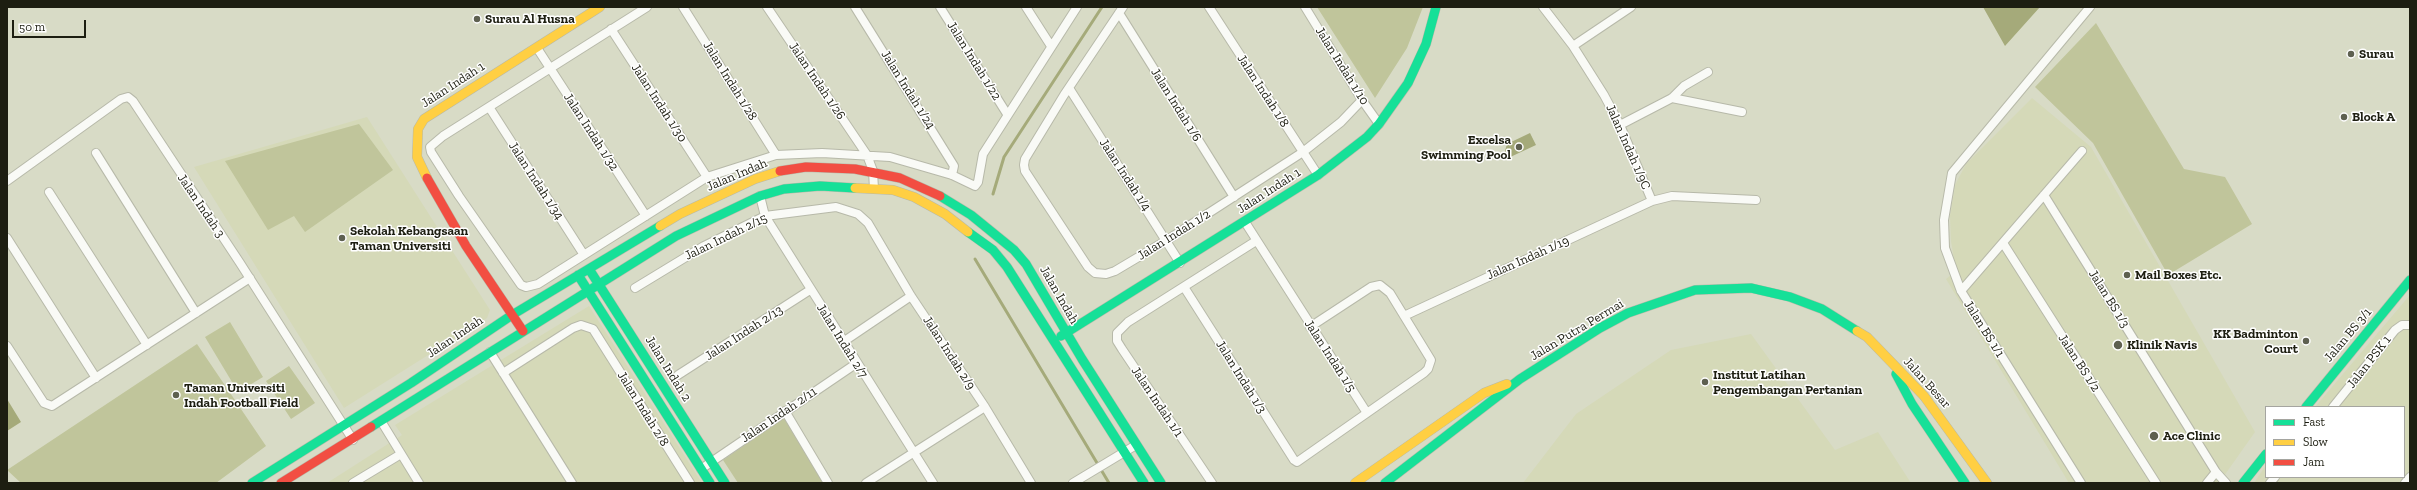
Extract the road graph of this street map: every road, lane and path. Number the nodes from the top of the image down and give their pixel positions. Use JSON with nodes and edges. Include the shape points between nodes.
{"nodes":[{"id":1,"x":600,"y":7,"type":"edge"},
{"id":2,"x":647,"y":7,"type":"edge"},
{"id":3,"x":683,"y":7,"type":"edge"},
{"id":4,"x":767,"y":7,"type":"edge"},
{"id":5,"x":856,"y":7,"type":"edge"},
{"id":6,"x":940,"y":7,"type":"edge"},
{"id":7,"x":1026,"y":7,"type":"edge"},
{"id":8,"x":1077,"y":7,"type":"edge"},
{"id":9,"x":1209,"y":7,"type":"edge"},
{"id":10,"x":1305,"y":7,"type":"edge"},
{"id":11,"x":1436,"y":7,"type":"edge"},
{"id":12,"x":1543,"y":7,"type":"edge"},
{"id":13,"x":1631,"y":7,"type":"edge"},
{"id":14,"x":2090,"y":7,"type":"edge"},
{"id":15,"x":1121,"y":10,"type":"edge"},
{"id":16,"x":611,"y":30,"type":"junction"},
{"id":17,"x":1051,"y":46,"type":"junction"},
{"id":18,"x":1574,"y":46,"type":"junction"},
{"id":19,"x":536,"y":48,"type":"junction"},
{"id":20,"x":549,"y":68,"type":"junction"},
{"id":21,"x":1708,"y":72,"type":"dead end"},
{"id":22,"x":1069,"y":88,"type":"junction"},
{"id":23,"x":1672,"y":98,"type":"junction"},
{"id":24,"x":1362,"y":100,"type":"junction"},
{"id":25,"x":489,"y":107,"type":"junction"},
{"id":26,"x":1742,"y":112,"type":"dead end"},
{"id":27,"x":1007,"y":114,"type":"junction"},
{"id":28,"x":1379,"y":124,"type":"junction"},
{"id":29,"x":1620,"y":125,"type":"junction"},
{"id":30,"x":2082,"y":151,"type":"dead end"},
{"id":31,"x":1303,"y":152,"type":"junction"},
{"id":32,"x":96,"y":153,"type":"dead end"},
{"id":33,"x":776,"y":155,"type":"junction"},
{"id":34,"x":867,"y":155,"type":"junction"},
{"id":35,"x":873,"y":171,"type":"junction"},
{"id":36,"x":952,"y":175,"type":"junction"},
{"id":37,"x":1318,"y":175,"type":"junction"},
{"id":38,"x":707,"y":177,"type":"junction"},
{"id":39,"x":7,"y":180,"type":"edge"},
{"id":40,"x":874,"y":189,"type":"junction"},
{"id":41,"x":49,"y":192,"type":"dead end"},
{"id":42,"x":2044,"y":195,"type":"junction"},
{"id":43,"x":760,"y":196,"type":"junction"},
{"id":44,"x":1234,"y":197,"type":"junction"},
{"id":45,"x":1756,"y":200,"type":"dead end"},
{"id":46,"x":1652,"y":201,"type":"junction"},
{"id":47,"x":646,"y":216,"type":"junction"},
{"id":48,"x":765,"y":216,"type":"junction"},
{"id":49,"x":1245,"y":222,"type":"junction"},
{"id":50,"x":868,"y":223,"type":"joint"},
{"id":51,"x":7,"y":238,"type":"edge"},
{"id":52,"x":1167,"y":240,"type":"junction"},
{"id":53,"x":1256,"y":241,"type":"junction"},
{"id":54,"x":2003,"y":243,"type":"junction"},
{"id":55,"x":584,"y":254,"type":"junction"},
{"id":56,"x":1180,"y":263,"type":"junction"},
{"id":57,"x":589,"y":269,"type":"junction"},
{"id":58,"x":578,"y":275,"type":"junction"},
{"id":59,"x":250,"y":278,"type":"junction"},
{"id":60,"x":2410,"y":280,"type":"edge"},
{"id":61,"x":599,"y":284,"type":"junction"},
{"id":62,"x":1184,"y":287,"type":"junction"},
{"id":63,"x":635,"y":288,"type":"dead end"},
{"id":64,"x":588,"y":290,"type":"junction"},
{"id":65,"x":810,"y":290,"type":"junction"},
{"id":66,"x":1961,"y":292,"type":"junction"},
{"id":67,"x":911,"y":296,"type":"junction"},
{"id":68,"x":196,"y":313,"type":"junction"},
{"id":69,"x":512,"y":315,"type":"junction"},
{"id":70,"x":1404,"y":316,"type":"junction"},
{"id":71,"x":2410,"y":325,"type":"edge"},
{"id":72,"x":1310,"y":327,"type":"junction"},
{"id":73,"x":523,"y":331,"type":"junction"},
{"id":74,"x":1066,"y":332,"type":"junction"},
{"id":75,"x":1054,"y":341,"type":"junction"},
{"id":76,"x":843,"y":342,"type":"junction"},
{"id":77,"x":147,"y":345,"type":"junction"},
{"id":78,"x":7,"y":346,"type":"edge"},
{"id":79,"x":490,"y":352,"type":"junction"},
{"id":80,"x":1889,"y":360,"type":"junction"},
{"id":81,"x":857,"y":363,"type":"junction"},
{"id":82,"x":503,"y":373,"type":"junction"},
{"id":83,"x":678,"y":375,"type":"dead end"},
{"id":84,"x":96,"y":378,"type":"junction"},
{"id":85,"x":1520,"y":379,"type":"junction"},
{"id":86,"x":410,"y":383,"type":"junction"},
{"id":87,"x":420,"y":396,"type":"junction"},
{"id":88,"x":2307,"y":406,"type":"edge"},
{"id":89,"x":2334,"y":406,"type":"edge"},
{"id":90,"x":985,"y":407,"type":"junction"},
{"id":91,"x":784,"y":411,"type":"junction"},
{"id":92,"x":1367,"y":413,"type":"junction"},
{"id":93,"x":381,"y":422,"type":"junction"},
{"id":94,"x":344,"y":426,"type":"junction"},
{"id":95,"x":353,"y":440,"type":"junction"},
{"id":96,"x":1136,"y":445,"type":"junction"},
{"id":97,"x":1125,"y":452,"type":"junction"},
{"id":98,"x":913,"y":453,"type":"junction"},
{"id":99,"x":401,"y":454,"type":"junction"},
{"id":100,"x":2265,"y":455,"type":"edge"},
{"id":101,"x":712,"y":461,"type":"junction"},
{"id":102,"x":701,"y":468,"type":"junction"},
{"id":103,"x":2216,"y":472,"type":"junction"},
{"id":104,"x":2410,"y":477,"type":"edge"},
{"id":105,"x":1077,"y":482,"type":"edge"},
{"id":106,"x":252,"y":483,"type":"edge"},
{"id":107,"x":281,"y":483,"type":"edge"},
{"id":108,"x":353,"y":483,"type":"edge"},
{"id":109,"x":419,"y":483,"type":"edge"},
{"id":110,"x":572,"y":483,"type":"edge"},
{"id":111,"x":690,"y":483,"type":"edge"},
{"id":112,"x":710,"y":483,"type":"edge"},
{"id":113,"x":725,"y":483,"type":"edge"},
{"id":114,"x":828,"y":483,"type":"edge"},
{"id":115,"x":866,"y":483,"type":"edge"},
{"id":116,"x":933,"y":483,"type":"edge"},
{"id":117,"x":1031,"y":483,"type":"edge"},
{"id":118,"x":1144,"y":483,"type":"edge"},
{"id":119,"x":1161,"y":483,"type":"edge"},
{"id":120,"x":1212,"y":483,"type":"edge"},
{"id":121,"x":1355,"y":483,"type":"edge"},
{"id":122,"x":1385,"y":483,"type":"edge"},
{"id":123,"x":1965,"y":483,"type":"edge"},
{"id":124,"x":1987,"y":483,"type":"edge"},
{"id":125,"x":2081,"y":483,"type":"edge"},
{"id":126,"x":2156,"y":483,"type":"edge"},
{"id":127,"x":2207,"y":483,"type":"edge"},
{"id":128,"x":2226,"y":483,"type":"edge"},
{"id":129,"x":2243,"y":483,"type":"edge"},
{"id":130,"x":2405,"y":483,"type":"edge"}],
"edges":[{"from":1,"to":19,"type":"street","name":"Jalan Indah 1"},
{"from":2,"to":16,"type":"street"},
{"from":3,"to":33,"type":"street","name":"Jalan Indah 1/28"},
{"from":4,"to":34,"type":"street","name":"Jalan Indah 1/26"},
{"from":5,"to":36,"type":"street","name":"Jalan Indah 1/24","via":[[954,166]]},
{"from":6,"to":27,"type":"street","name":"Jalan Indah 1/22"},
{"from":7,"to":17,"type":"street"},
{"from":8,"to":17,"type":"street"},
{"from":9,"to":31,"type":"street","name":"Jalan Indah 1/8"},
{"from":10,"to":24,"type":"street","name":"Jalan Indah 1/10"},
{"from":11,"to":28,"type":"street","name":"Jalan Indah 1","via":[[1426,44],[1408,83]]},
{"from":12,"to":18,"type":"street","name":"Jalan Indah 1/9C"},
{"from":13,"to":18,"type":"street"},
{"from":14,"to":66,"type":"street","via":[[1952,173],[1944,220],[1945,248]]},
{"from":15,"to":22,"type":"street"},
{"from":15,"to":44,"type":"street","name":"Jalan Indah 1/6"},
{"from":16,"to":20,"type":"street"},
{"from":16,"to":38,"type":"street","name":"Jalan Indah 1/30"},
{"from":17,"to":27,"type":"street"},
{"from":18,"to":29,"type":"street","name":"Jalan Indah 1/9C"},
{"from":19,"to":20,"type":"street","name":"Jalan Indah 1/32"},
{"from":19,"to":69,"type":"street","name":"Jalan Indah 1","via":[[424,119],[418,129],[416,145],[417,157],[424,173],[466,246]]},
{"from":20,"to":25,"type":"street"},
{"from":20,"to":47,"type":"street","name":"Jalan Indah 1/32"},
{"from":21,"to":23,"type":"street","via":[[1684,86]]},
{"from":22,"to":52,"type":"street","name":"Jalan Indah 1/4"},
{"from":22,"to":52,"type":"street","name":"Jalan Indah 1/2","via":[[1025,159],[1025,172],[1088,267],[1095,273],[1115,271]]},
{"from":23,"to":26,"type":"street"},
{"from":23,"to":29,"type":"street"},
{"from":24,"to":28,"type":"street","name":"Jalan Indah 1/10"},
{"from":24,"to":31,"type":"street","name":"Jalan Indah 1/2","via":[[1341,122]]},
{"from":25,"to":55,"type":"street","name":"Jalan Indah 1/34"},
{"from":25,"to":55,"type":"street","via":[[432,144],[431,152],[520,286],[533,286]]},
{"from":27,"to":36,"type":"street","via":[[984,154],[977,184],[971,186]]},
{"from":28,"to":37,"type":"street","name":"Jalan Indah 1","via":[[1367,137]]},
{"from":29,"to":46,"type":"street","name":"Jalan Indah 1/9C"},
{"from":30,"to":42,"type":"street","name":"Jalan BS 1/1"},
{"from":31,"to":37,"type":"street","name":"Jalan Indah 1/8"},
{"from":31,"to":44,"type":"street","name":"Jalan Indah 1/2"},
{"from":32,"to":68,"type":"street"},
{"from":33,"to":34,"type":"street"},
{"from":33,"to":38,"type":"street"},
{"from":34,"to":35,"type":"street","name":"Jalan Indah 1/26"},
{"from":34,"to":36,"type":"street","via":[[890,158]]},
{"from":35,"to":40,"type":"street","name":"Jalan Indah 1/26"},
{"from":35,"to":57,"type":"street","name":"Jalan Indah","via":[[806,167],[780,171],[755,179],[680,214]]},
{"from":35,"to":74,"type":"street","name":"Jalan Indah","via":[[900,178],[937,194],[998,236],[1026,264]]},
{"from":37,"to":49,"type":"street","name":"Jalan Indah 1"},
{"from":38,"to":47,"type":"street"},
{"from":39,"to":59,"type":"street","name":"Jalan Indah 3","via":[[121,98],[128,97]]},
{"from":40,"to":43,"type":"street","via":[[820,186],[784,189]]},
{"from":40,"to":75,"type":"street","via":[[893,190],[914,197],[945,214],[993,250],[1007,267]]},
{"from":41,"to":77,"type":"street"},
{"from":42,"to":54,"type":"street","name":"Jalan BS 1/1"},
{"from":42,"to":103,"type":"street","name":"Jalan BS 1/3"},
{"from":43,"to":48,"type":"street","name":"Jalan Indah 2/7"},
{"from":43,"to":61,"type":"street","via":[[676,236]]},
{"from":44,"to":52,"type":"street","name":"Jalan Indah 1/2"},
{"from":45,"to":46,"type":"street","name":"Jalan Indah 1/9C","via":[[1672,196]]},
{"from":46,"to":70,"type":"street","name":"Jalan Indah 1/19"},
{"from":47,"to":55,"type":"street"},
{"from":48,"to":50,"type":"street","name":"Jalan Indah 2/15","via":[[836,207],[858,214]]},
{"from":48,"to":63,"type":"street","name":"Jalan Indah 2/15","via":[[704,246]]},
{"from":48,"to":65,"type":"street","name":"Jalan Indah 2/7"},
{"from":49,"to":53,"type":"street","name":"Jalan Indah 1/5"},
{"from":49,"to":56,"type":"street","name":"Jalan Indah 1"},
{"from":50,"to":67,"type":"street","name":"Jalan Indah 2/9"},
{"from":51,"to":84,"type":"street"},
{"from":52,"to":56,"type":"street","name":"Jalan Indah 1/4"},
{"from":53,"to":62,"type":"street"},
{"from":53,"to":72,"type":"street","name":"Jalan Indah 1/5"},
{"from":54,"to":66,"type":"street","name":"Jalan BS 1/1"},
{"from":54,"to":126,"type":"street","name":"Jalan BS 1/2"},
{"from":56,"to":74,"type":"street","name":"Jalan Indah 1"},
{"from":57,"to":58,"type":"street","name":"Jalan Indah"},
{"from":57,"to":61,"type":"street","name":"Jalan Indah 2"},
{"from":58,"to":64,"type":"street","name":"Jalan Indah 2"},
{"from":58,"to":69,"type":"street","name":"Jalan Indah"},
{"from":59,"to":68,"type":"street"},
{"from":59,"to":94,"type":"street","name":"Jalan Indah 3"},
{"from":60,"to":88,"type":"street","name":"Jalan BS 3/1"},
{"from":61,"to":64,"type":"street"},
{"from":61,"to":101,"type":"street","name":"Jalan Indah 2"},
{"from":62,"to":92,"type":"street","name":"Jalan Indah 1/3","via":[[1294,460],[1301,461]]},
{"from":62,"to":120,"type":"street","name":"Jalan Indah 1/1","via":[[1128,322],[1117,333],[1117,341]]},
{"from":64,"to":73,"type":"street"},
{"from":64,"to":102,"type":"street","name":"Jalan Indah 2"},
{"from":65,"to":76,"type":"street","name":"Jalan Indah 2/7"},
{"from":65,"to":83,"type":"street","name":"Jalan Indah 2/13"},
{"from":66,"to":125,"type":"street","name":"Jalan BS 1/1"},
{"from":67,"to":76,"type":"street"},
{"from":67,"to":90,"type":"street","name":"Jalan Indah 2/9"},
{"from":68,"to":77,"type":"street"},
{"from":69,"to":73,"type":"street","name":"Jalan Indah 1"},
{"from":69,"to":86,"type":"street","name":"Jalan Indah"},
{"from":70,"to":72,"type":"street","via":[[1390,293],[1384,287],[1375,285]]},
{"from":70,"to":92,"type":"street","via":[[1432,360],[1428,369]]},
{"from":71,"to":89,"type":"street","name":"Jalan PSK 1","via":[[2402,325],[2394,330]]},
{"from":72,"to":92,"type":"street","name":"Jalan Indah 1/5"},
{"from":73,"to":79,"type":"street"},
{"from":74,"to":75,"type":"street","name":"Jalan Indah 1"},
{"from":74,"to":96,"type":"street","name":"Jalan Indah"},
{"from":75,"to":97,"type":"street"},
{"from":76,"to":81,"type":"street","name":"Jalan Indah 2/7"},
{"from":77,"to":84,"type":"street"},
{"from":78,"to":84,"type":"street","via":[[48,405],[57,404]]},
{"from":79,"to":82,"type":"street"},
{"from":79,"to":87,"type":"street"},
{"from":80,"to":85,"type":"street","name":"Jalan Putra Permai","via":[[1867,337],[1822,309],[1751,288],[1723,288],[1695,290],[1628,313]]},
{"from":80,"to":123,"type":"street","name":"Jalan Besar","via":[[1912,404]]},
{"from":80,"to":124,"type":"street","name":"Jalan Besar","via":[[1924,396]]},
{"from":81,"to":91,"type":"street","name":"Jalan Indah 2/11"},
{"from":81,"to":98,"type":"street","name":"Jalan Indah 2/7"},
{"from":82,"to":110,"type":"street"},
{"from":82,"to":111,"type":"street","name":"Jalan Indah 2/8","via":[[572,328],[586,326],[597,334]]},
{"from":85,"to":121,"type":"street","name":"Jalan Putra Permai","via":[[1484,393]]},
{"from":85,"to":122,"type":"street","name":"Jalan Putra Permai"},
{"from":86,"to":87,"type":"street"},
{"from":86,"to":94,"type":"street","name":"Jalan Indah"},
{"from":87,"to":93,"type":"street"},
{"from":90,"to":98,"type":"street"},
{"from":90,"to":117,"type":"street","name":"Jalan Indah 2/9"},
{"from":91,"to":101,"type":"street","name":"Jalan Indah 2/11"},
{"from":91,"to":114,"type":"street"},
{"from":93,"to":95,"type":"street"},
{"from":93,"to":99,"type":"street"},
{"from":94,"to":95,"type":"street","name":"Jalan Indah 3"},
{"from":94,"to":106,"type":"street","name":"Jalan Indah"},
{"from":95,"to":107,"type":"street"},
{"from":96,"to":97,"type":"street"},
{"from":96,"to":119,"type":"street","name":"Jalan Indah"},
{"from":97,"to":105,"type":"street"},
{"from":97,"to":118,"type":"street"},
{"from":98,"to":115,"type":"street"},
{"from":98,"to":116,"type":"street","name":"Jalan Indah 2/7"},
{"from":99,"to":108,"type":"street"},
{"from":99,"to":109,"type":"street"},
{"from":100,"to":129,"type":"street"},
{"from":101,"to":102,"type":"street","name":"Jalan Indah 2/11"},
{"from":101,"to":113,"type":"street","name":"Jalan Indah 2"},
{"from":102,"to":112,"type":"street","name":"Jalan Indah 2"},
{"from":103,"to":127,"type":"street"},
{"from":103,"to":128,"type":"street","name":"Jalan BS 1/3"},
{"from":104,"to":130,"type":"street"}]}
